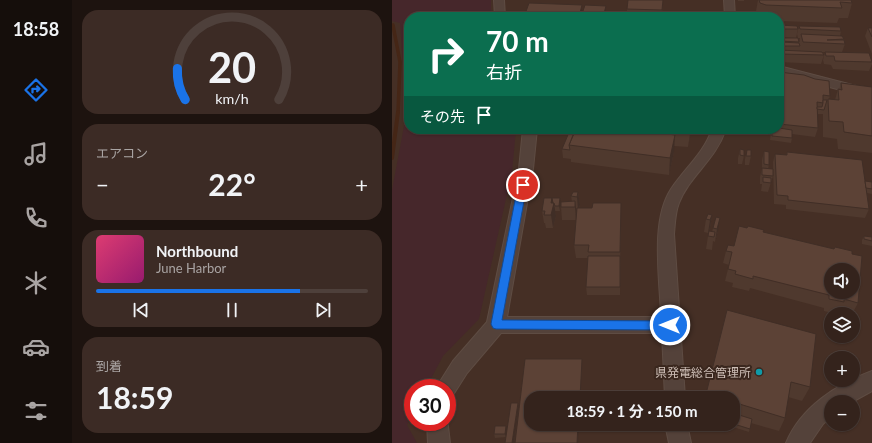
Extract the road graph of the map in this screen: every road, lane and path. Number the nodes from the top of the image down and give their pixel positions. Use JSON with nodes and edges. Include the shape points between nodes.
{"nodes":[{"id":1,"x":499,"y":0,"type":"edge"},
{"id":2,"x":729,"y":0,"type":"edge"},
{"id":3,"x":500,"y":12,"type":"edge"},
{"id":4,"x":730,"y":12,"type":"edge"},
{"id":5,"x":784,"y":71,"type":"edge"},
{"id":6,"x":872,"y":94,"type":"edge"},
{"id":7,"x":530,"y":134,"type":"edge"},
{"id":8,"x":717,"y":134,"type":"edge"},
{"id":9,"x":496,"y":324,"type":"junction"},
{"id":10,"x":670,"y":325,"type":"junction"},
{"id":11,"x":452,"y":379,"type":"edge"},
{"id":12,"x":872,"y":380,"type":"edge"},
{"id":13,"x":674,"y":391,"type":"edge"},
{"id":14,"x":845,"y":395,"type":"edge"},
{"id":15,"x":824,"y":410,"type":"edge"},
{"id":16,"x":438,"y":431,"type":"edge"},
{"id":17,"x":677,"y":431,"type":"edge"},
{"id":18,"x":438,"y":443,"type":"edge"},
{"id":19,"x":680,"y":443,"type":"edge"},
{"id":20,"x":797,"y":443,"type":"edge"}],
"edges":[{"from":1,"to":3,"type":"street"},
{"from":2,"to":4,"type":"street"},
{"from":5,"to":6,"type":"street"},
{"from":7,"to":9,"type":"street","via":[[526,169]]},
{"from":8,"to":10,"type":"street","via":[[713,147],[676,194],[667,217]]},
{"from":9,"to":10,"type":"street"},
{"from":9,"to":11,"type":"street"},
{"from":10,"to":13,"type":"street"},
{"from":12,"to":14,"type":"street"},
{"from":15,"to":20,"type":"street"},
{"from":16,"to":18,"type":"street"},
{"from":17,"to":19,"type":"street"}]}
